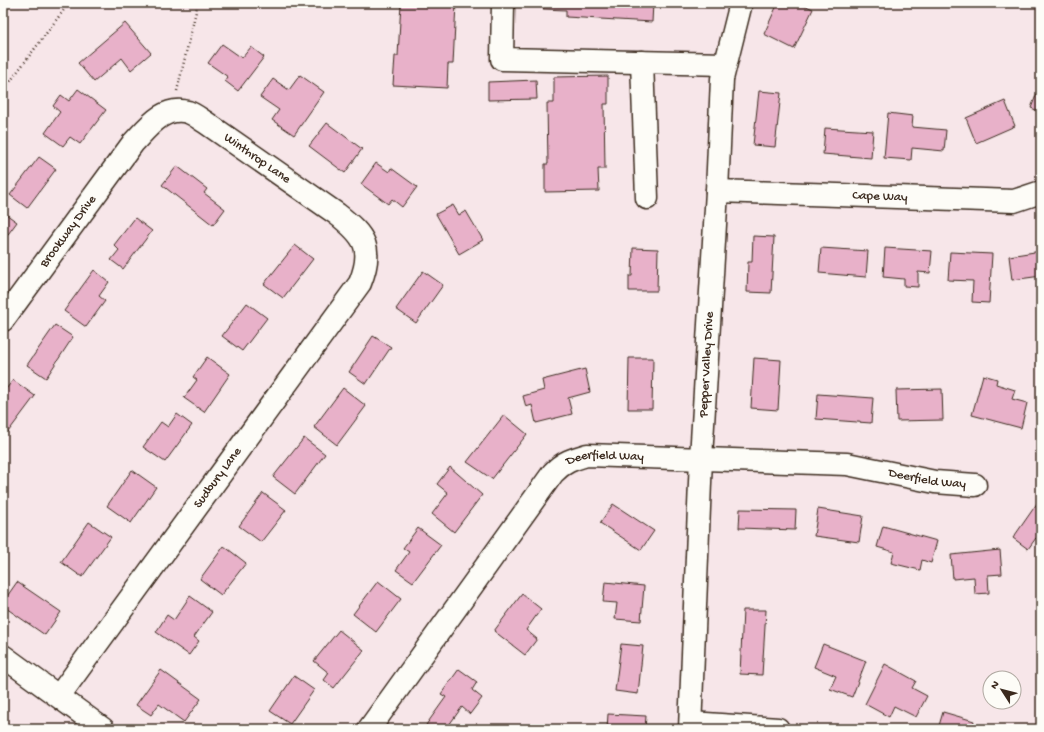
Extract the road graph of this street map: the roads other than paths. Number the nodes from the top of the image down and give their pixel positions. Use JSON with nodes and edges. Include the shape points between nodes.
{"nodes":[{"id":1,"x":504,"y":3,"type":"edge"},
{"id":2,"x":741,"y":3,"type":"edge"},
{"id":3,"x":642,"y":62,"type":"junction"},
{"id":4,"x":725,"y":64,"type":"junction"},
{"id":5,"x":173,"y":111,"type":"joint"},
{"id":6,"x":717,"y":191,"type":"junction"},
{"id":7,"x":1041,"y":192,"type":"edge"},
{"id":8,"x":647,"y":198,"type":"dead end"},
{"id":9,"x":368,"y":255,"type":"joint"},
{"id":10,"x":3,"y":320,"type":"edge"},
{"id":11,"x":701,"y":458,"type":"junction"},
{"id":12,"x":975,"y":485,"type":"dead end"},
{"id":13,"x":3,"y":656,"type":"edge"},
{"id":14,"x":58,"y":696,"type":"junction"},
{"id":15,"x":691,"y":726,"type":"edge"},
{"id":16,"x":103,"y":729,"type":"edge"},
{"id":17,"x":369,"y":729,"type":"edge"},
{"id":18,"x":778,"y":729,"type":"edge"}],
"edges":[{"from":1,"to":3,"type":"street","via":[[502,59]]},
{"from":2,"to":4,"type":"street","name":"Pepper Valley Drive"},
{"from":3,"to":4,"type":"street"},
{"from":3,"to":8,"type":"street"},
{"from":4,"to":6,"type":"street","name":"Pepper Valley Drive","via":[[722,79]]},
{"from":5,"to":9,"type":"street","name":"Winthrop Lane","via":[[188,112],[205,122],[337,214],[358,233]]},
{"from":5,"to":10,"type":"street","name":"Brookway Drive","via":[[161,115],[152,122],[133,143]]},
{"from":6,"to":7,"type":"street","name":"Cape Way","via":[[1014,201]]},
{"from":6,"to":11,"type":"street","name":"Pepper Valley Drive"},
{"from":9,"to":14,"type":"street","name":"Sudbury Lane","via":[[360,283]]},
{"from":11,"to":12,"type":"street","name":"Deerfield Way","via":[[847,464],[935,482]]},
{"from":11,"to":15,"type":"street","name":"Pepper Valley Drive"},
{"from":11,"to":17,"type":"street","name":"Deerfield Way","via":[[587,455],[560,465]]},
{"from":13,"to":14,"type":"street"},
{"from":14,"to":16,"type":"street"},
{"from":15,"to":18,"type":"street"}]}
